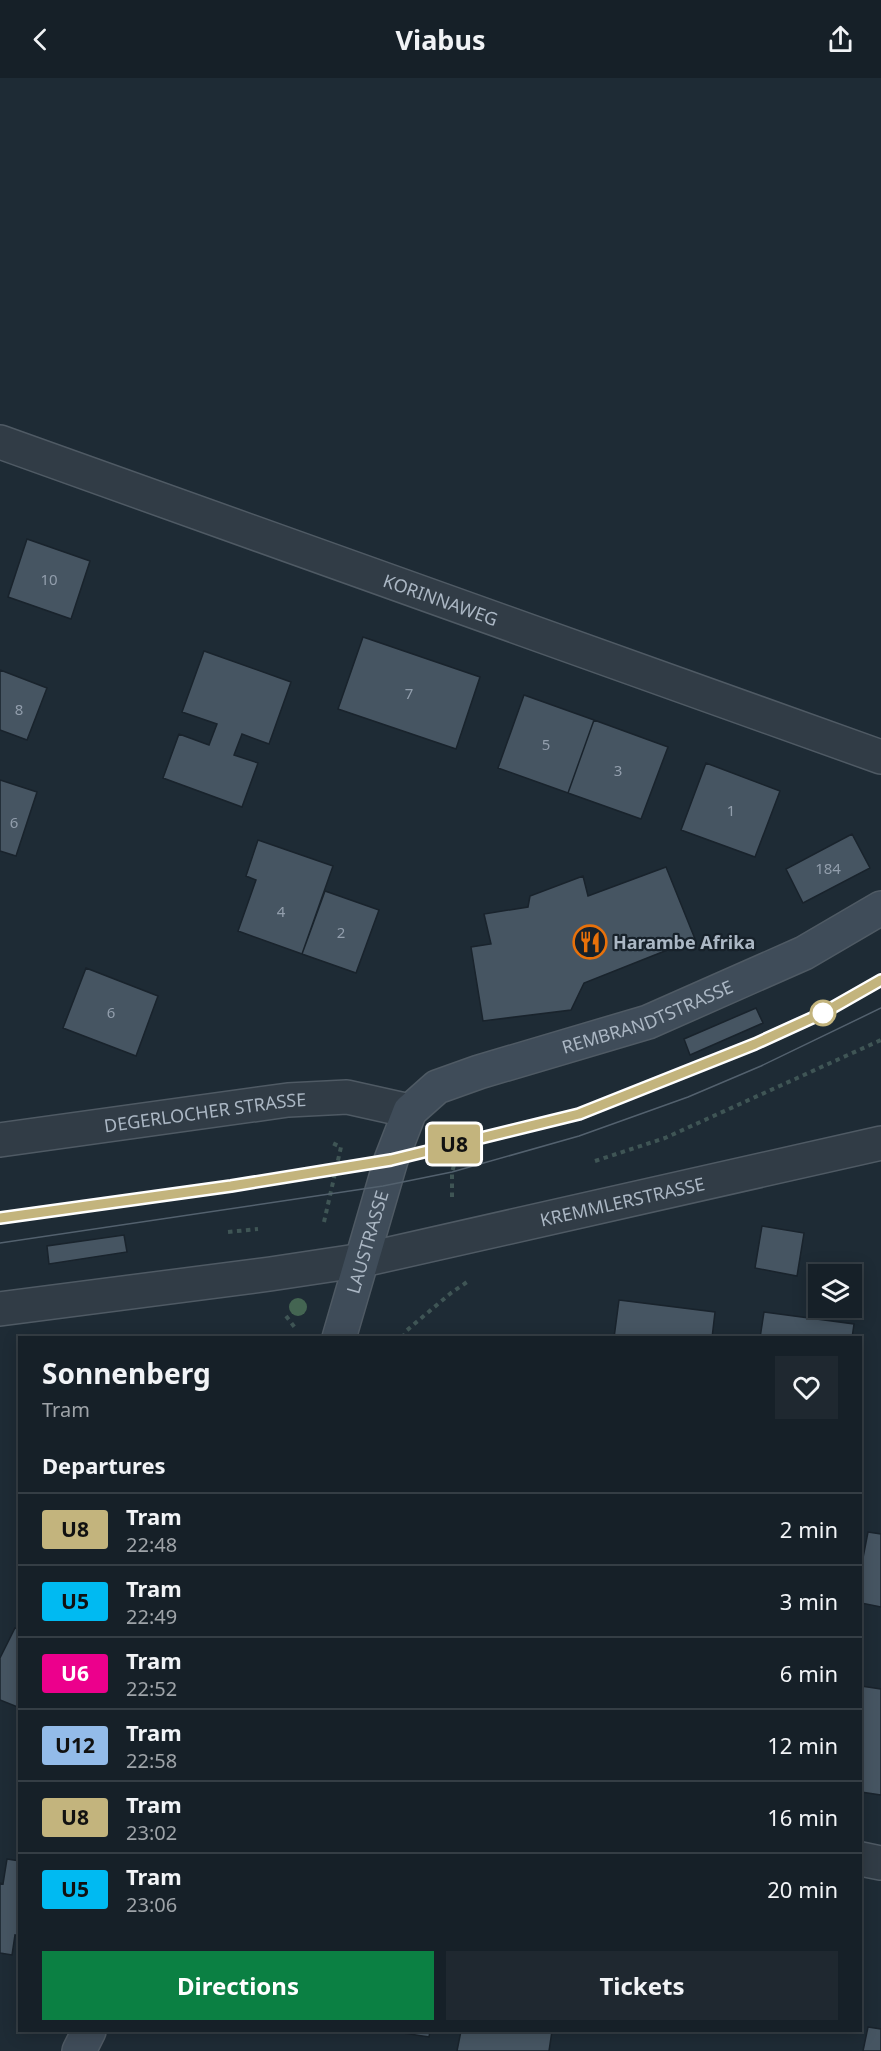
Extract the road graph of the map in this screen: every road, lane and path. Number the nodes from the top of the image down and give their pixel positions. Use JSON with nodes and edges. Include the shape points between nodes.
{"nodes":[{"id":1,"x":0,"y":442,"type":"edge"},
{"id":2,"x":881,"y":757,"type":"edge"},
{"id":3,"x":881,"y":908,"type":"edge"},
{"id":4,"x":881,"y":1040,"type":"edge"},
{"id":5,"x":479,"y":1072,"type":"junction"},
{"id":6,"x":410,"y":1112,"type":"junction"},
{"id":7,"x":324,"y":1139,"type":"dead end"},
{"id":8,"x":0,"y":1140,"type":"edge"},
{"id":9,"x":881,"y":1143,"type":"edge"},
{"id":10,"x":587,"y":1163,"type":"dead end"},
{"id":11,"x":452,"y":1207,"type":"dead end"},
{"id":12,"x":324,"y":1224,"type":"dead end"},
{"id":13,"x":268,"y":1229,"type":"dead end"},
{"id":14,"x":228,"y":1232,"type":"dead end"},
{"id":15,"x":363,"y":1260,"type":"junction"},
{"id":16,"x":0,"y":1309,"type":"edge"},
{"id":17,"x":340,"y":1336,"type":"edge"},
{"id":18,"x":862,"y":1859,"type":"edge"},
{"id":19,"x":881,"y":1863,"type":"edge"},
{"id":20,"x":88,"y":2032,"type":"edge"},
{"id":21,"x":79,"y":2051,"type":"edge"}],
"edges":[{"from":1,"to":2,"type":"street","name":"KORINNAWEG"},
{"from":3,"to":5,"type":"street","name":"REMBRANDTSTRASSE","via":[[804,952],[648,1022]]},
{"from":4,"to":10,"type":"path","via":[[665,1138]]},
{"from":5,"to":6,"type":"street","name":"REMBRANDTSTRASSE","via":[[437,1087]]},
{"from":5,"to":11,"type":"path","via":[[488,1113],[468,1119],[453,1172]]},
{"from":6,"to":8,"type":"street","name":"DEGERLOCHER STRASSE","via":[[347,1097],[288,1100]]},
{"from":6,"to":15,"type":"street","name":"LAUSTRASSE","via":[[391,1160]]},
{"from":7,"to":12,"type":"path","via":[[341,1147]]},
{"from":9,"to":15,"type":"street","name":"KREMMLERSTRASSE"},
{"from":13,"to":14,"type":"path"},
{"from":15,"to":16,"type":"street"},
{"from":15,"to":17,"type":"street","name":"LAUSTRASSE"},
{"from":18,"to":19,"type":"street"},
{"from":20,"to":21,"type":"street"}]}
